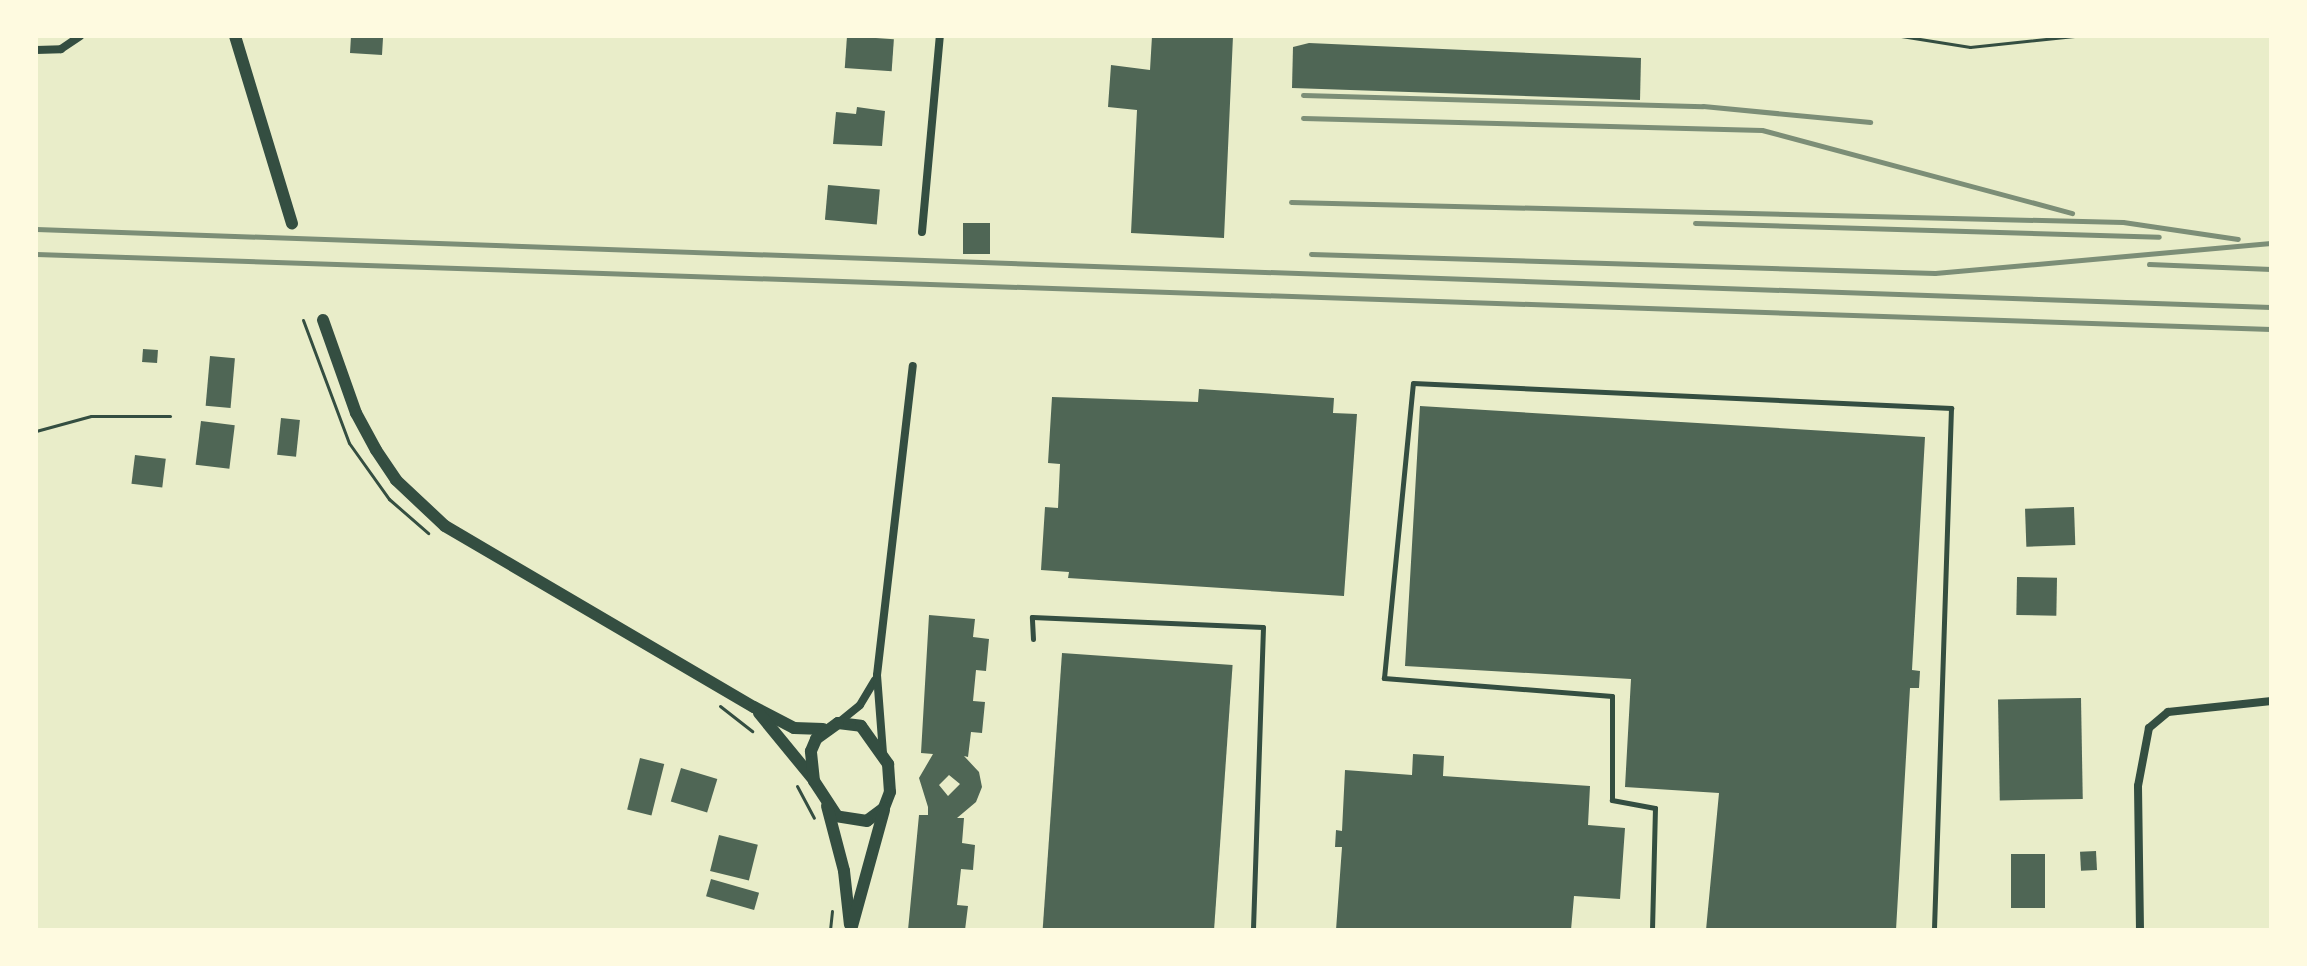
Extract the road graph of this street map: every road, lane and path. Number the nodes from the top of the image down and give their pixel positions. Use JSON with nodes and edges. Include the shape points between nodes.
{"nodes":[{"id":1,"x":80,"y":36,"type":"edge"},
{"id":2,"x":235,"y":36,"type":"edge"},
{"id":3,"x":940,"y":36,"type":"edge"},
{"id":4,"x":1901,"y":36,"type":"edge"},
{"id":5,"x":2074,"y":36,"type":"edge"},
{"id":6,"x":36,"y":50,"type":"edge"},
{"id":7,"x":292,"y":224,"type":"dead end"},
{"id":8,"x":922,"y":232,"type":"dead end"},
{"id":9,"x":323,"y":320,"type":"dead end"},
{"id":10,"x":913,"y":366,"type":"dead end"},
{"id":11,"x":170,"y":416,"type":"dead end"},
{"id":12,"x":36,"y":431,"type":"edge"},
{"id":13,"x":1033,"y":639,"type":"dead end"},
{"id":14,"x":877,"y":675,"type":"junction"},
{"id":15,"x":2271,"y":701,"type":"edge"},
{"id":16,"x":754,"y":707,"type":"junction"},
{"id":17,"x":838,"y":723,"type":"junction"},
{"id":18,"x":823,"y":729,"type":"junction"},
{"id":19,"x":883,"y":753,"type":"junction"},
{"id":20,"x":814,"y":781,"type":"junction"},
{"id":21,"x":827,"y":806,"type":"junction"},
{"id":22,"x":884,"y":808,"type":"junction"},
{"id":23,"x":851,"y":930,"type":"edge"},
{"id":24,"x":1253,"y":930,"type":"edge"},
{"id":25,"x":1652,"y":930,"type":"edge"},
{"id":26,"x":1934,"y":930,"type":"edge"},
{"id":27,"x":2140,"y":930,"type":"edge"}],
"edges":[{"from":1,"to":6,"type":"street","via":[[61,49]]},
{"from":2,"to":7,"type":"street"},
{"from":3,"to":8,"type":"street"},
{"from":4,"to":5,"type":"path","via":[[1970,47]]},
{"from":9,"to":16,"type":"street","via":[[356,413],[376,450],[396,480],[445,526]]},
{"from":10,"to":14,"type":"street"},
{"from":11,"to":12,"type":"path","via":[[91,416]]},
{"from":13,"to":24,"type":"lane","via":[[1032,617],[1263,627]]},
{"from":14,"to":17,"type":"street","via":[[860,705]]},
{"from":14,"to":19,"type":"street"},
{"from":15,"to":27,"type":"street","via":[[2168,712],[2149,728],[2138,786]]},
{"from":16,"to":18,"type":"street","via":[[794,728]]},
{"from":16,"to":20,"type":"street"},
{"from":17,"to":18,"type":"street"},
{"from":17,"to":19,"type":"street","via":[[861,726]]},
{"from":18,"to":20,"type":"street","via":[[811,751]]},
{"from":19,"to":22,"type":"street","via":[[890,779]]},
{"from":20,"to":21,"type":"street"},
{"from":21,"to":22,"type":"street","via":[[851,822],[867,821]]},
{"from":21,"to":23,"type":"street","via":[[844,871]]},
{"from":22,"to":23,"type":"street"},
{"from":25,"to":26,"type":"lane","via":[[1655,808],[1612,800],[1612,696],[1384,678],[1413,383],[1951,408]]}]}
